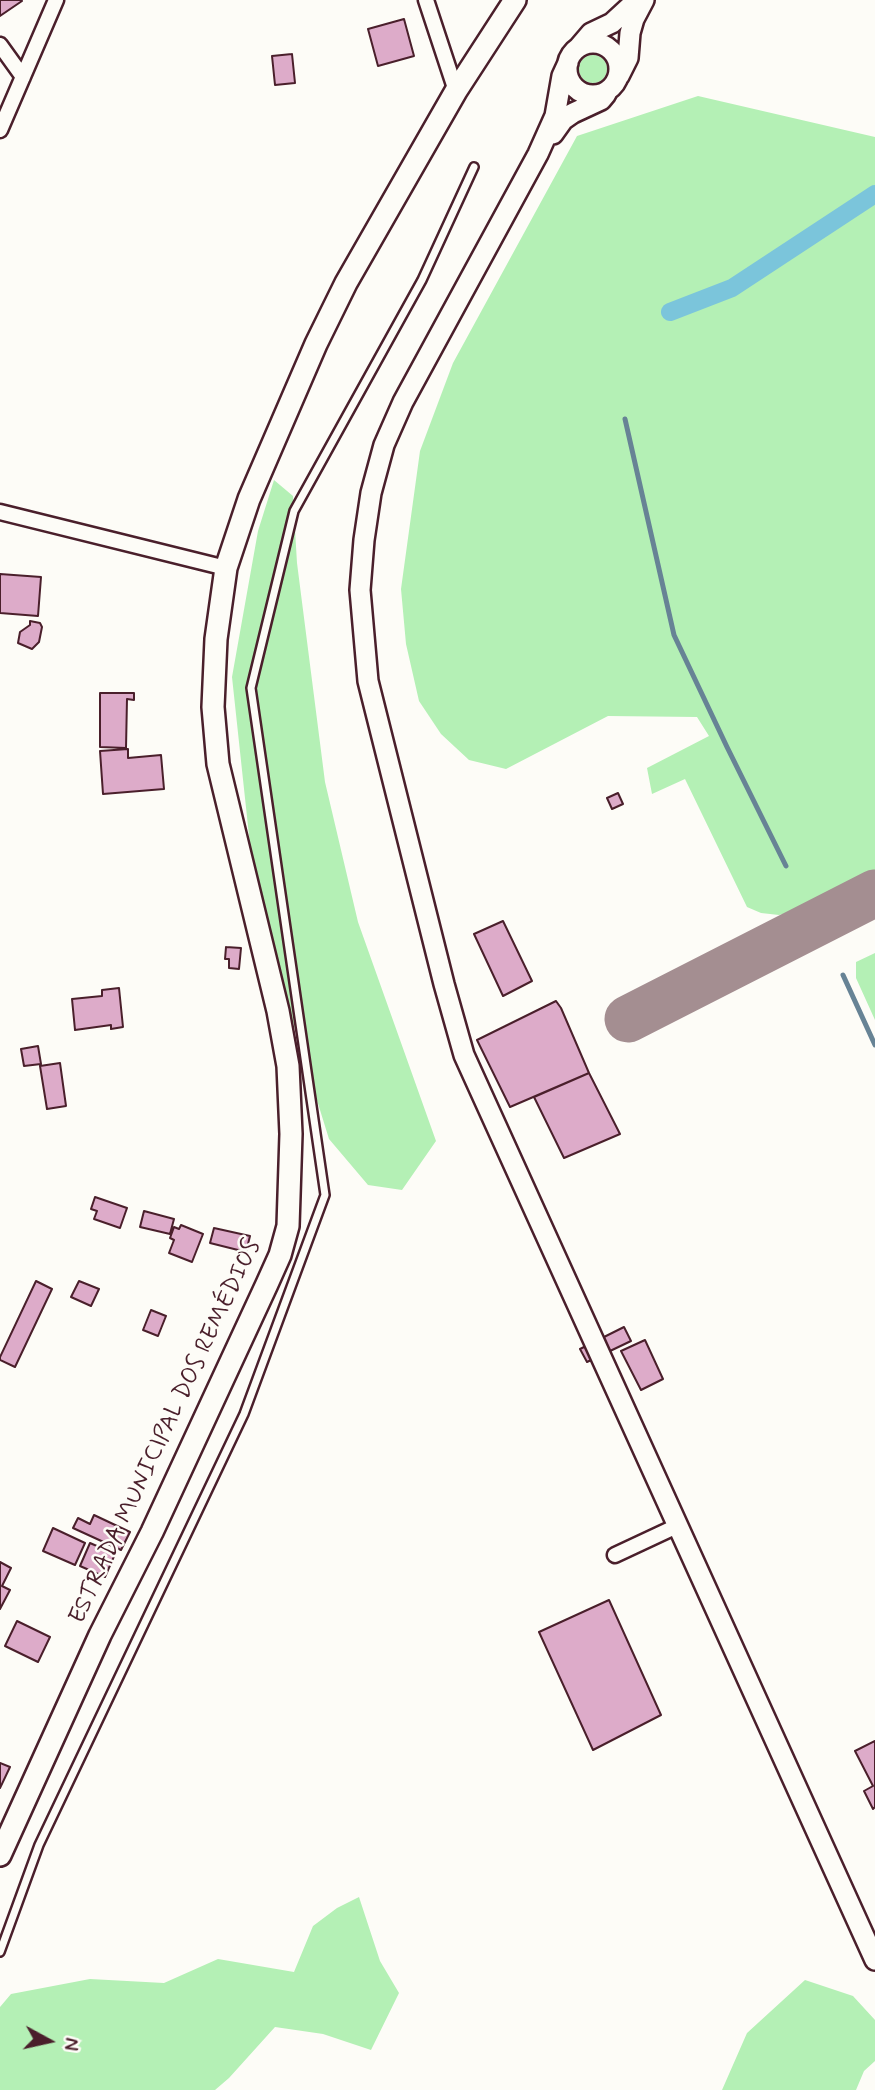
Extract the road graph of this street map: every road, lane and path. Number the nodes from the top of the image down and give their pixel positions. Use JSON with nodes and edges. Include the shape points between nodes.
{"nodes":[{"id":1,"x":56,"y":0,"type":"edge"},
{"id":2,"x":426,"y":0,"type":"edge"},
{"id":3,"x":515,"y":0,"type":"edge"},
{"id":4,"x":637,"y":0,"type":"edge"},
{"id":5,"x":644,"y":0,"type":"edge"},
{"id":6,"x":0,"y":45,"type":"edge"},
{"id":7,"x":573,"y":56,"type":"junction"},
{"id":8,"x":23,"y":77,"type":"junction"},
{"id":9,"x":615,"y":84,"type":"junction"},
{"id":10,"x":456,"y":91,"type":"junction"},
{"id":11,"x":0,"y":130,"type":"edge"},
{"id":12,"x":538,"y":154,"type":"junction"},
{"id":13,"x":474,"y":167,"type":"dead end"},
{"id":14,"x":0,"y":512,"type":"edge"},
{"id":15,"x":226,"y":568,"type":"junction"},
{"id":16,"x":677,"y":1526,"type":"junction"},
{"id":17,"x":615,"y":1555,"type":"dead end"},
{"id":18,"x":0,"y":1855,"type":"edge"},
{"id":19,"x":0,"y":1952,"type":"edge"},
{"id":20,"x":875,"y":1960,"type":"edge"}],
"edges":[{"from":1,"to":8,"type":"street"},
{"from":2,"to":10,"type":"street"},
{"from":3,"to":10,"type":"main road","name":"ESTRADA MUNICIPAL DOS REMÉDIOS"},
{"from":4,"to":7,"type":"street","via":[[612,23],[591,33]]},
{"from":5,"to":9,"type":"street","via":[[630,33],[628,58]]},
{"from":6,"to":8,"type":"street"},
{"from":7,"to":9,"type":"street","via":[[567,71],[581,92],[597,95]]},
{"from":7,"to":9,"type":"street","via":[[585,44],[610,48],[619,63]]},
{"from":7,"to":12,"type":"street","via":[[562,76],[555,116]]},
{"from":8,"to":11,"type":"street"},
{"from":9,"to":12,"type":"street","via":[[601,100],[563,120]]},
{"from":10,"to":15,"type":"main road","name":"ESTRADA MUNICIPAL DOS REMÉDIOS","via":[[352,271],[316,344],[249,499]]},
{"from":12,"to":16,"type":"street","via":[[384,445],[364,540],[363,635],[380,737],[464,1055]]},
{"from":13,"to":19,"type":"lane","via":[[422,280],[294,511],[251,688],[324,1195],[244,1415],[38,1845]]},
{"from":14,"to":15,"type":"street"},
{"from":15,"to":18,"type":"main road","name":"ESTRADA MUNICIPAL DOS REMÉDIOS","via":[[216,639],[218,764],[288,1066],[288,1226],[267,1284]]},
{"from":16,"to":17,"type":"street"},
{"from":16,"to":20,"type":"street"}]}
